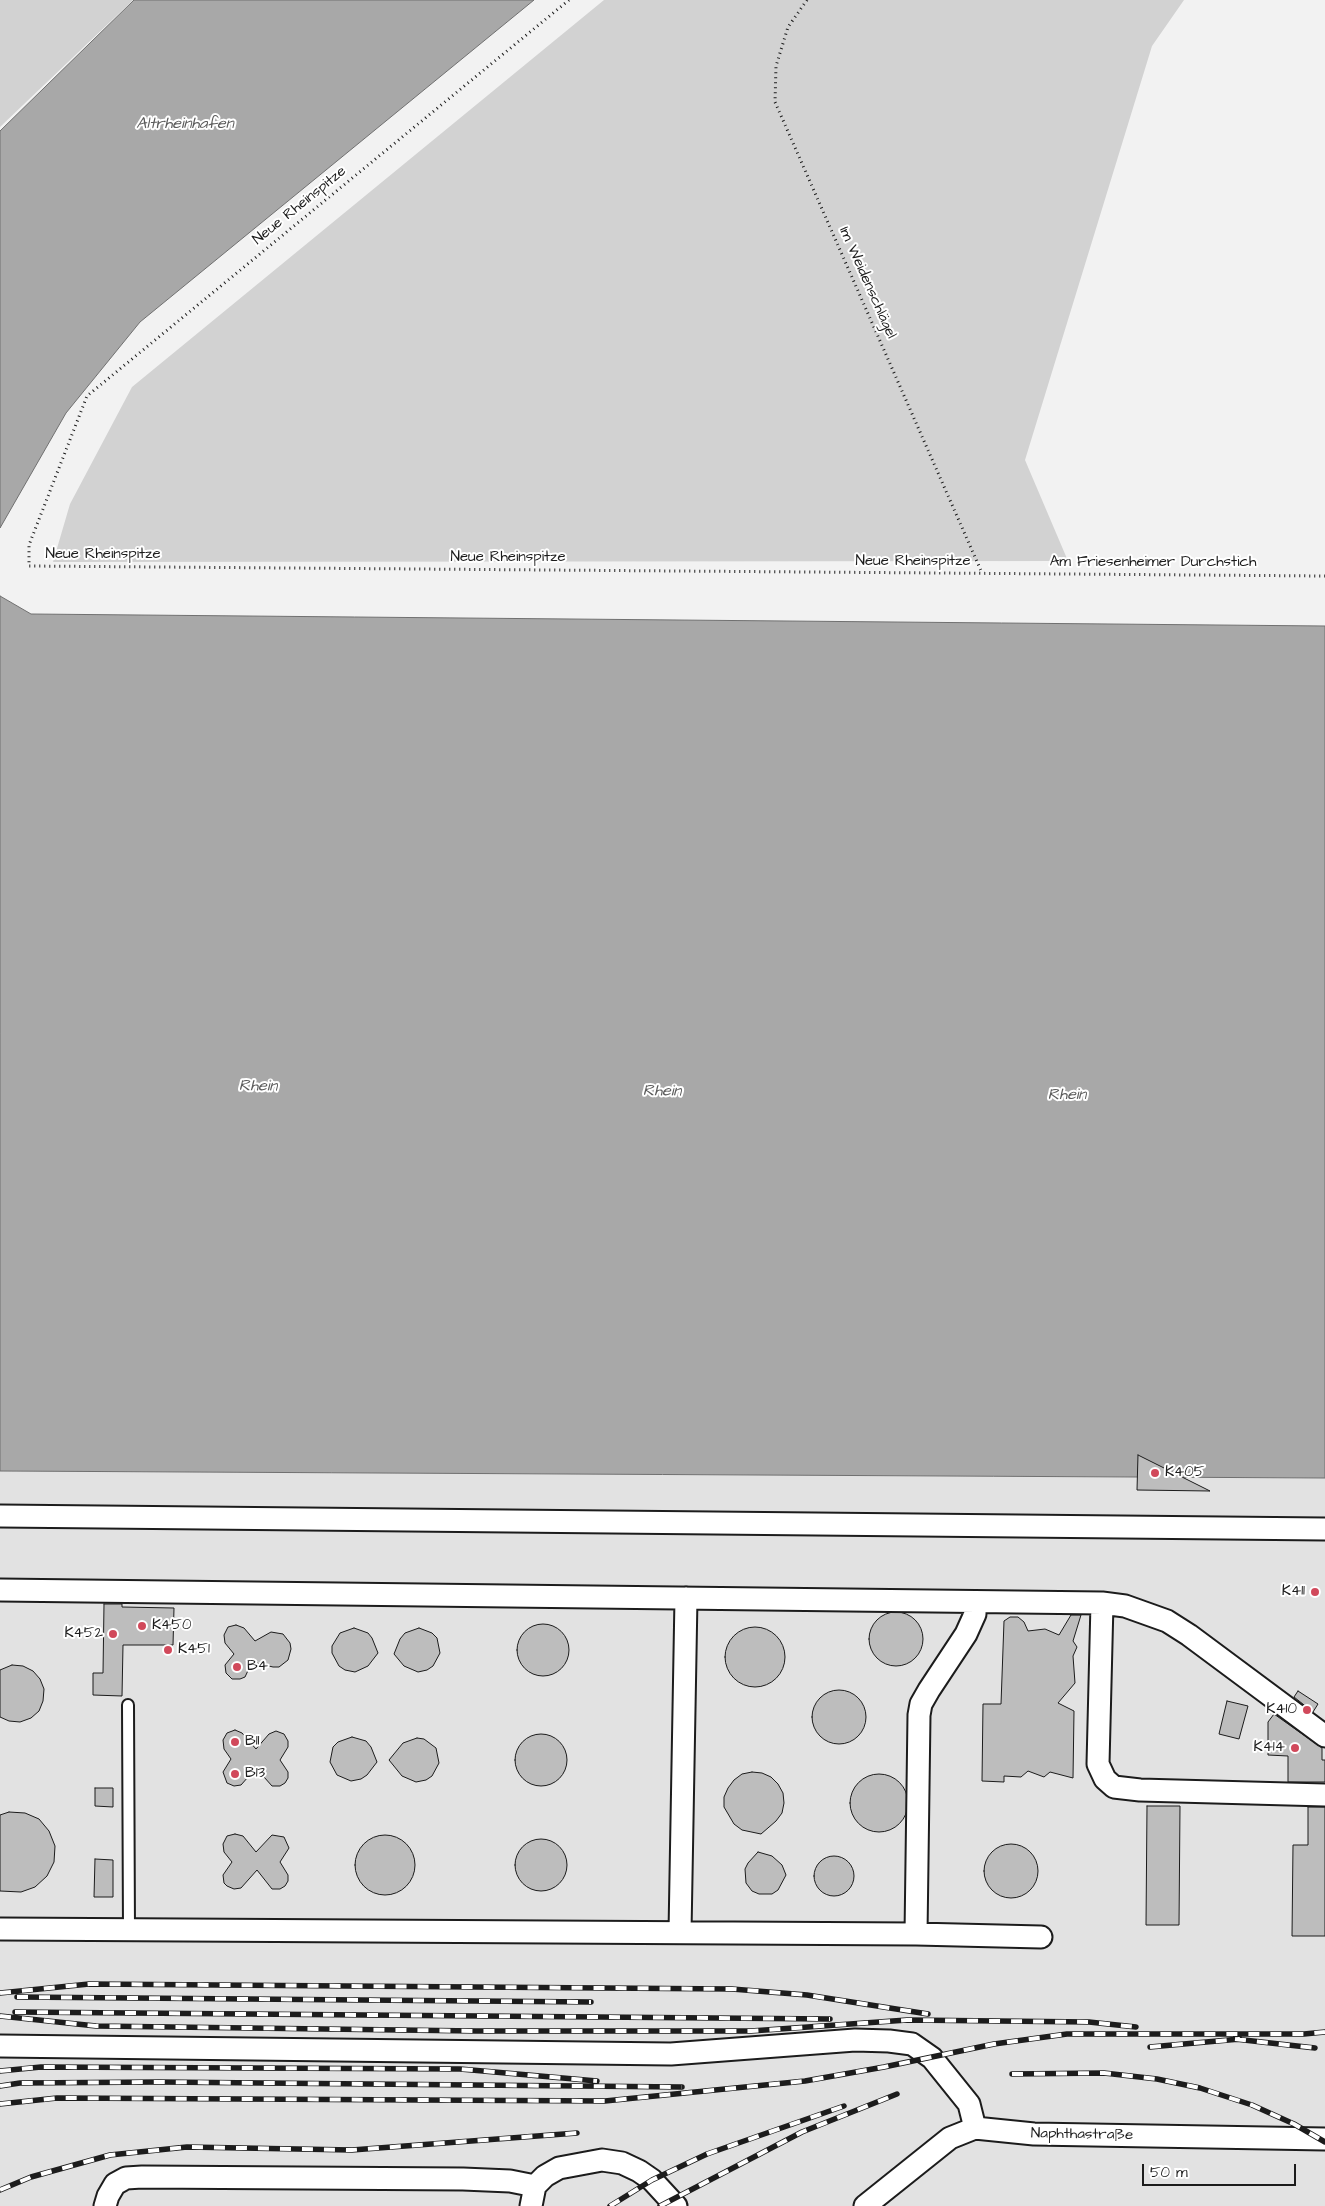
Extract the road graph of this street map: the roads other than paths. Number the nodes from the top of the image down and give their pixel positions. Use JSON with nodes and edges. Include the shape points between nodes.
{"nodes":[{"id":1,"x":0,"y":1516,"type":"edge"},
{"id":2,"x":1325,"y":1528,"type":"edge"},
{"id":3,"x":0,"y":1590,"type":"edge"},
{"id":4,"x":686,"y":1598,"type":"junction"},
{"id":5,"x":975,"y":1602,"type":"junction"},
{"id":6,"x":1102,"y":1602,"type":"junction"},
{"id":7,"x":128,"y":1705,"type":"dead end"},
{"id":8,"x":1325,"y":1736,"type":"edge"},
{"id":9,"x":1325,"y":1794,"type":"edge"},
{"id":10,"x":0,"y":1929,"type":"edge"},
{"id":11,"x":129,"y":1930,"type":"junction"},
{"id":12,"x":680,"y":1932,"type":"junction"},
{"id":13,"x":916,"y":1934,"type":"junction"},
{"id":14,"x":1042,"y":1936,"type":"dead end"},
{"id":15,"x":0,"y":2046,"type":"edge"},
{"id":16,"x":975,"y":2128,"type":"junction"},
{"id":17,"x":1325,"y":2139,"type":"edge"},
{"id":18,"x":533,"y":2196,"type":"edge"},
{"id":19,"x":106,"y":2206,"type":"edge"},
{"id":20,"x":676,"y":2206,"type":"edge"},
{"id":21,"x":865,"y":2206,"type":"edge"}],
"edges":[{"from":1,"to":2,"type":"street"},
{"from":3,"to":4,"type":"street"},
{"from":4,"to":5,"type":"street"},
{"from":4,"to":12,"type":"street"},
{"from":5,"to":6,"type":"street"},
{"from":5,"to":13,"type":"street","via":[[975,1614],[966,1634],[929,1690],[919,1715]]},
{"from":6,"to":8,"type":"street","via":[[1125,1606],[1167,1621]]},
{"from":6,"to":9,"type":"street","via":[[1098,1764],[1105,1779],[1114,1786],[1140,1790]]},
{"from":7,"to":11,"type":"lane"},
{"from":10,"to":11,"type":"street"},
{"from":11,"to":12,"type":"street"},
{"from":12,"to":13,"type":"street"},
{"from":13,"to":14,"type":"street"},
{"from":15,"to":16,"type":"street","via":[[671,2054],[855,2040],[889,2041],[912,2044],[932,2058],[969,2104]]},
{"from":16,"to":17,"type":"street","name":"Naphthastraße","via":[[1034,2134]]},
{"from":16,"to":21,"type":"street","name":"Naphthastraße","via":[[950,2138]]},
{"from":18,"to":19,"type":"street","via":[[510,2181],[142,2177],[126,2178],[116,2184]]},
{"from":18,"to":20,"type":"street","via":[[545,2176],[560,2168],[602,2160],[622,2163],[652,2180]]}]}
